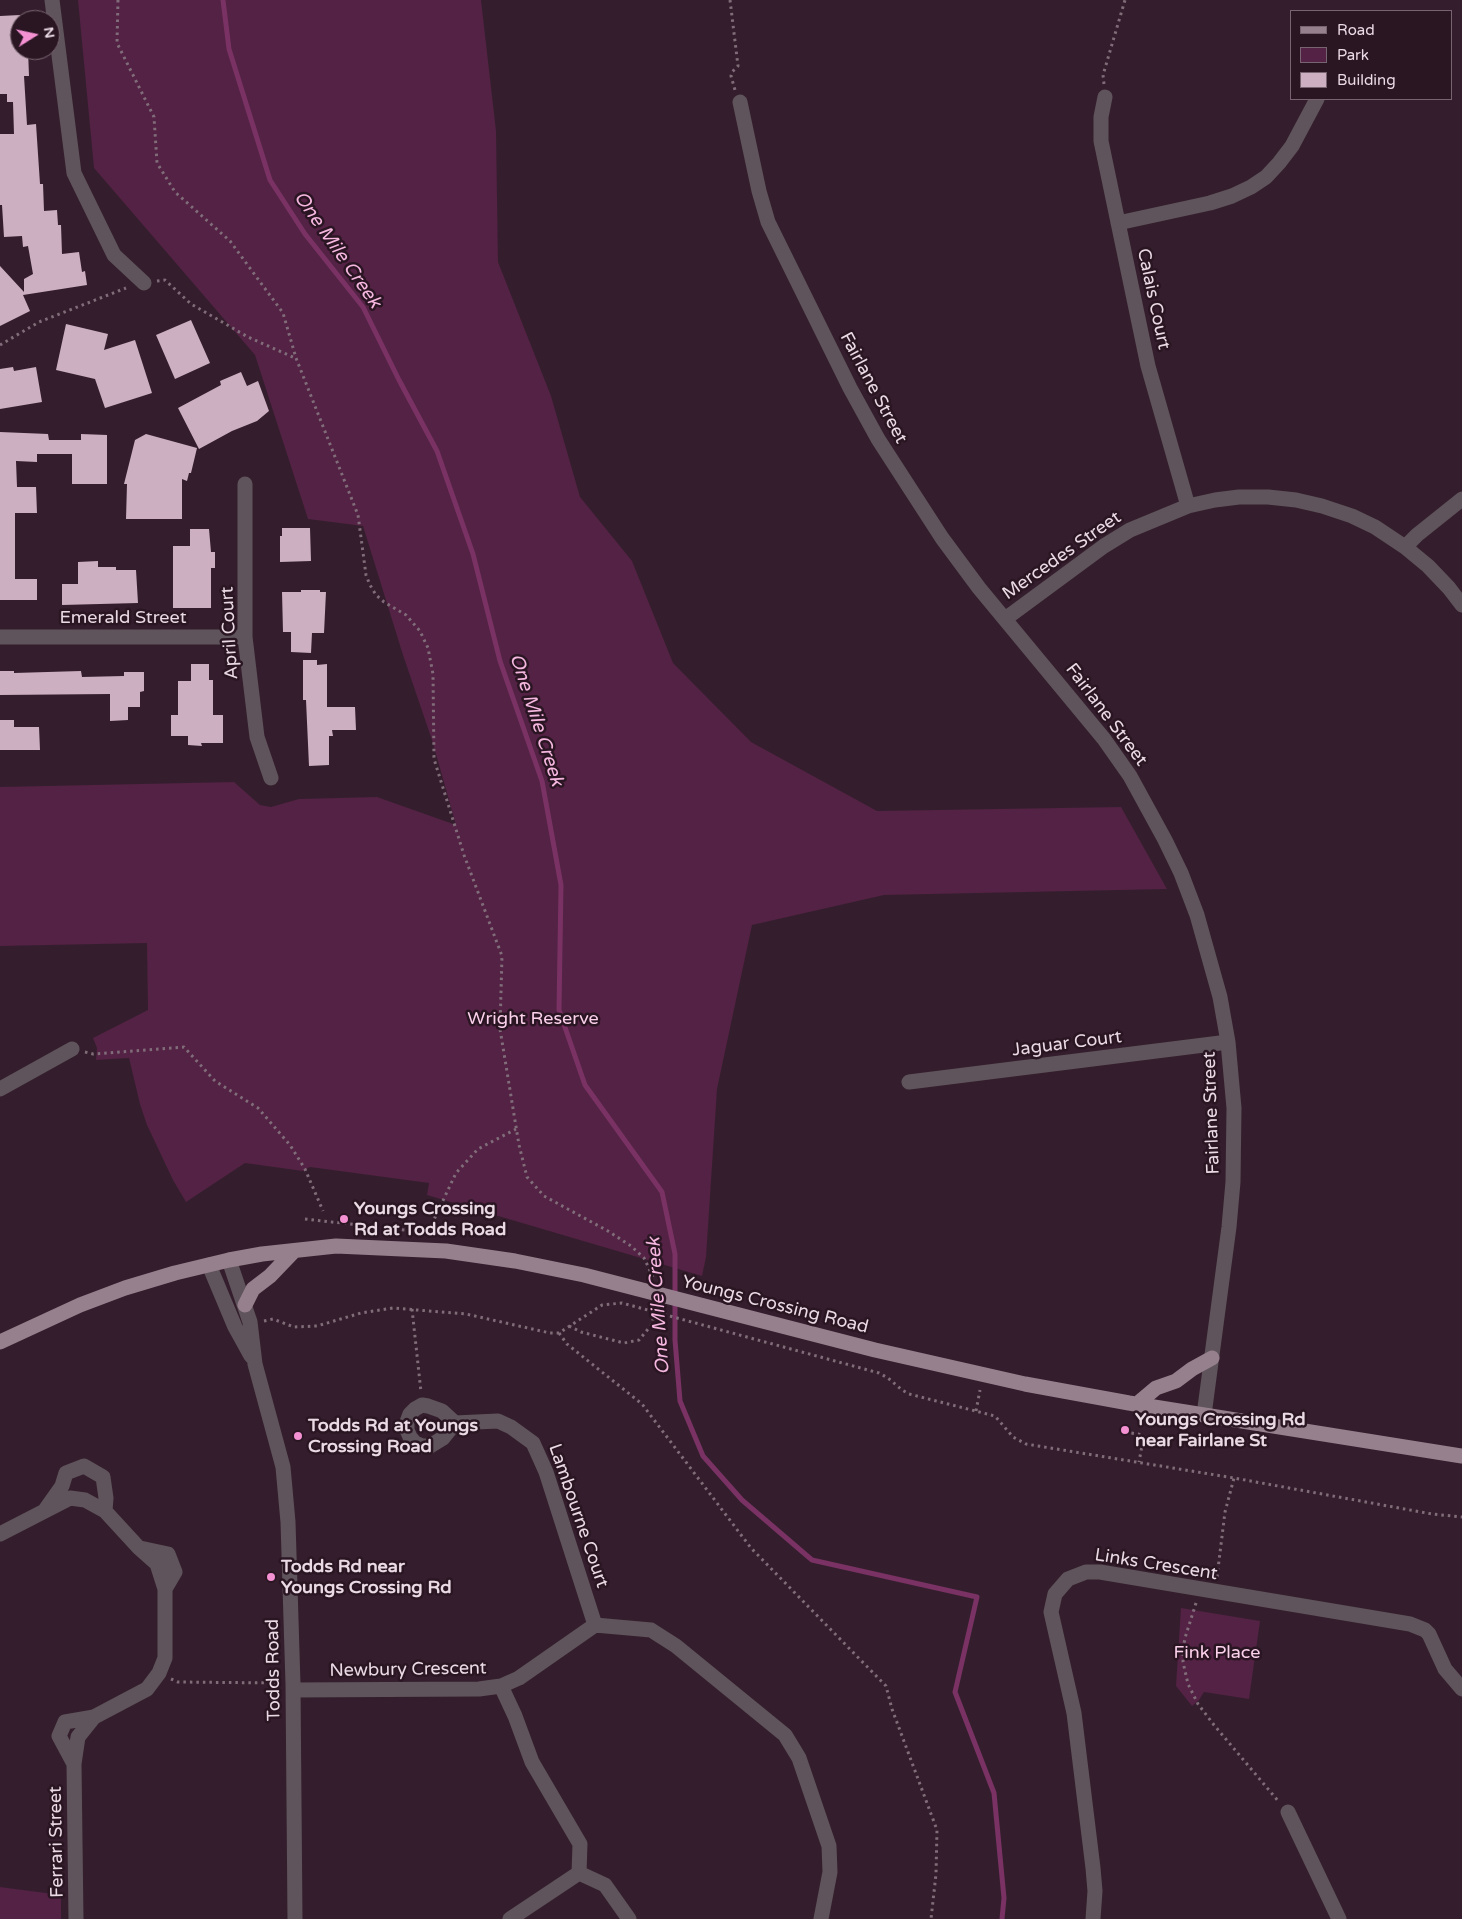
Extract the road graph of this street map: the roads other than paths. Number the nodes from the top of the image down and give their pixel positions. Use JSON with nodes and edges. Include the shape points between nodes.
{"nodes":[{"id":1,"x":52,"y":0,"type":"edge"},
{"id":2,"x":1104,"y":97,"type":"dead end"},
{"id":3,"x":1316,"y":100,"type":"edge"},
{"id":4,"x":740,"y":102,"type":"dead end"},
{"id":5,"x":1118,"y":223,"type":"junction"},
{"id":6,"x":144,"y":283,"type":"road end"},
{"id":7,"x":245,"y":484,"type":"dead end"},
{"id":8,"x":1462,"y":499,"type":"edge"},
{"id":9,"x":1188,"y":506,"type":"junction"},
{"id":10,"x":1404,"y":547,"type":"junction"},
{"id":11,"x":1462,"y":605,"type":"edge"},
{"id":12,"x":1005,"y":619,"type":"junction"},
{"id":13,"x":0,"y":637,"type":"edge"},
{"id":14,"x":245,"y":637,"type":"junction"},
{"id":15,"x":271,"y":778,"type":"dead end"},
{"id":16,"x":1228,"y":1042,"type":"junction"},
{"id":17,"x":72,"y":1049,"type":"road end"},
{"id":18,"x":909,"y":1082,"type":"dead end"},
{"id":19,"x":0,"y":1090,"type":"edge"},
{"id":20,"x":294,"y":1251,"type":"junction"},
{"id":21,"x":229,"y":1260,"type":"junction"},
{"id":22,"x":209,"y":1265,"type":"junction"},
{"id":23,"x":245,"y":1305,"type":"junction"},
{"id":24,"x":0,"y":1342,"type":"edge"},
{"id":25,"x":1212,"y":1358,"type":"junction"},
{"id":26,"x":255,"y":1364,"type":"junction"},
{"id":27,"x":1137,"y":1404,"type":"junction"},
{"id":28,"x":1204,"y":1415,"type":"junction"},
{"id":29,"x":455,"y":1423,"type":"junction"},
{"id":30,"x":1462,"y":1456,"type":"edge"},
{"id":31,"x":45,"y":1511,"type":"junction"},
{"id":32,"x":105,"y":1511,"type":"junction"},
{"id":33,"x":0,"y":1534,"type":"edge"},
{"id":34,"x":595,"y":1625,"type":"junction"},
{"id":35,"x":501,"y":1686,"type":"junction"},
{"id":36,"x":293,"y":1687,"type":"junction"},
{"id":37,"x":1462,"y":1689,"type":"edge"},
{"id":38,"x":1288,"y":1812,"type":"road end"},
{"id":39,"x":579,"y":1872,"type":"junction"},
{"id":40,"x":76,"y":1919,"type":"edge"},
{"id":41,"x":295,"y":1919,"type":"edge"},
{"id":42,"x":510,"y":1919,"type":"edge"},
{"id":43,"x":629,"y":1919,"type":"edge"},
{"id":44,"x":821,"y":1919,"type":"edge"},
{"id":45,"x":1093,"y":1919,"type":"edge"},
{"id":46,"x":1339,"y":1919,"type":"edge"}],
"edges":[{"from":1,"to":6,"type":"street","via":[[74,173],[114,255]]},
{"from":2,"to":5,"type":"street","name":"Calais Court","via":[[1101,141]]},
{"from":3,"to":5,"type":"street","via":[[1292,146],[1266,176],[1251,187],[1210,203]]},
{"from":4,"to":12,"type":"street","name":"Fairlane Street","via":[[768,222],[850,388],[900,476]]},
{"from":5,"to":9,"type":"street","name":"Calais Court","via":[[1148,366]]},
{"from":7,"to":14,"type":"street","name":"April Court"},
{"from":8,"to":10,"type":"street"},
{"from":9,"to":10,"type":"street","name":"Mercedes Street","via":[[1239,497],[1296,500],[1352,516]]},
{"from":9,"to":12,"type":"street","name":"Mercedes Street","via":[[1130,530],[1104,546]]},
{"from":10,"to":11,"type":"street","name":"Mercedes Street","via":[[1428,566]]},
{"from":12,"to":16,"type":"street","name":"Fairlane Street","via":[[1104,739],[1150,810],[1197,915],[1220,997]]},
{"from":13,"to":14,"type":"street","name":"Emerald Street"},
{"from":14,"to":15,"type":"street","name":"April Court","via":[[257,737]]},
{"from":16,"to":18,"type":"street","name":"Jaguar Court"},
{"from":16,"to":25,"type":"street","name":"Fairlane Street","via":[[1234,1108],[1233,1182]]},
{"from":17,"to":19,"type":"street"},
{"from":20,"to":21,"type":"main road","name":"Youngs Crossing Road"},
{"from":20,"to":23,"type":"main road","via":[[253,1290]]},
{"from":20,"to":27,"type":"main road","name":"Youngs Crossing Road","via":[[336,1246],[388,1247],[515,1260],[984,1375]]},
{"from":21,"to":22,"type":"main road","name":"Youngs Crossing Road"},
{"from":21,"to":23,"type":"street","name":"Todds Road"},
{"from":22,"to":24,"type":"main road","name":"Youngs Crossing Road","via":[[98,1298]]},
{"from":22,"to":26,"type":"street","name":"Todds Road","via":[[235,1327]]},
{"from":23,"to":26,"type":"street","name":"Todds Road"},
{"from":25,"to":27,"type":"main road","via":[[1176,1381],[1156,1388]]},
{"from":25,"to":28,"type":"street","name":"Fairlane Street"},
{"from":26,"to":36,"type":"street","name":"Todds Road","via":[[283,1467]]},
{"from":27,"to":28,"type":"main road","name":"Youngs Crossing Road"},
{"from":28,"to":30,"type":"main road","name":"Youngs Crossing Road"},
{"from":29,"to":29,"type":"street","via":[[442,1410],[422,1405],[410,1414],[407,1430],[415,1443],[430,1446],[448,1433]]},
{"from":29,"to":34,"type":"street","name":"Lambourne Court","via":[[498,1421],[533,1443],[546,1472]]},
{"from":31,"to":32,"type":"street","name":"Ferrari Street","via":[[70,1498],[85,1500]]},
{"from":31,"to":32,"type":"street","name":"Ferrari Street","via":[[62,1486],[66,1473],[84,1466],[103,1477]]},
{"from":31,"to":33,"type":"street","name":"Ferrari Street"},
{"from":32,"to":40,"type":"street","name":"Ferrari Street","via":[[139,1548],[168,1554],[175,1572],[165,1589],[165,1658],[159,1673],[146,1689],[94,1717],[65,1722],[59,1736],[74,1764]]},
{"from":34,"to":35,"type":"street","name":"Newbury Crescent","via":[[519,1678]]},
{"from":34,"to":44,"type":"street","via":[[651,1630],[676,1646],[785,1736],[808,1780],[829,1846],[830,1872]]},
{"from":35,"to":36,"type":"street","name":"Newbury Crescent","via":[[479,1689]]},
{"from":35,"to":39,"type":"street","via":[[532,1762],[580,1844]]},
{"from":36,"to":41,"type":"street","name":"Todds Road"},
{"from":37,"to":45,"type":"street","name":"Links Crescent","via":[[1445,1669],[1429,1634],[1418,1626],[1100,1572],[1086,1572],[1068,1579],[1055,1594],[1051,1612],[1074,1713],[1093,1868]]},
{"from":38,"to":46,"type":"street"},
{"from":39,"to":42,"type":"street"},
{"from":39,"to":43,"type":"street","via":[[605,1885]]}]}
